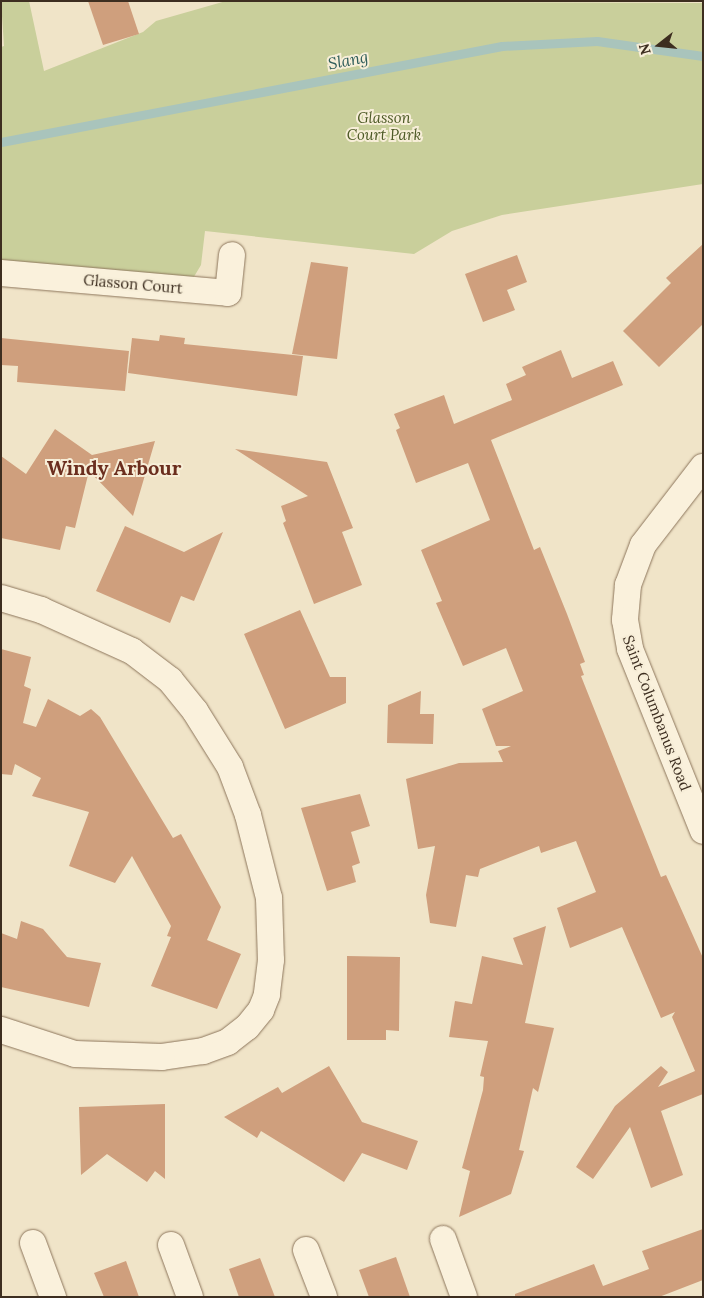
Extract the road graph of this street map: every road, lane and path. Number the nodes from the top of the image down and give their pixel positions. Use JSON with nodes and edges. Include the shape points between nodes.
{"nodes":[{"id":1,"x":232,"y":255,"type":"dead end"},
{"id":2,"x":1,"y":273,"type":"edge"},
{"id":3,"x":703,"y":467,"type":"edge"},
{"id":4,"x":1,"y":598,"type":"edge"},
{"id":5,"x":703,"y":831,"type":"edge"},
{"id":6,"x":1,"y":1030,"type":"edge"},
{"id":7,"x":443,"y":1238,"type":"dead end"},
{"id":8,"x":33,"y":1243,"type":"dead end"},
{"id":9,"x":171,"y":1245,"type":"dead end"},
{"id":10,"x":306,"y":1250,"type":"dead end"},
{"id":11,"x":53,"y":1297,"type":"edge"},
{"id":12,"x":190,"y":1297,"type":"edge"},
{"id":13,"x":324,"y":1297,"type":"edge"},
{"id":14,"x":464,"y":1297,"type":"edge"}],
"edges":[{"from":1,"to":2,"type":"street","name":"Glasson Court","via":[[228,293]]},
{"from":3,"to":5,"type":"street","name":"Saint Columbanus Road","via":[[643,545],[633,568],[625,602],[630,648]]},
{"from":4,"to":6,"type":"street","via":[[41,610],[132,652],[170,680],[195,711],[226,760],[248,814],[268,898],[271,960],[267,995],[261,1010],[228,1042],[203,1051],[162,1058],[75,1054]]},
{"from":7,"to":14,"type":"street"},
{"from":8,"to":11,"type":"street"},
{"from":9,"to":12,"type":"street"},
{"from":10,"to":13,"type":"street"}]}
